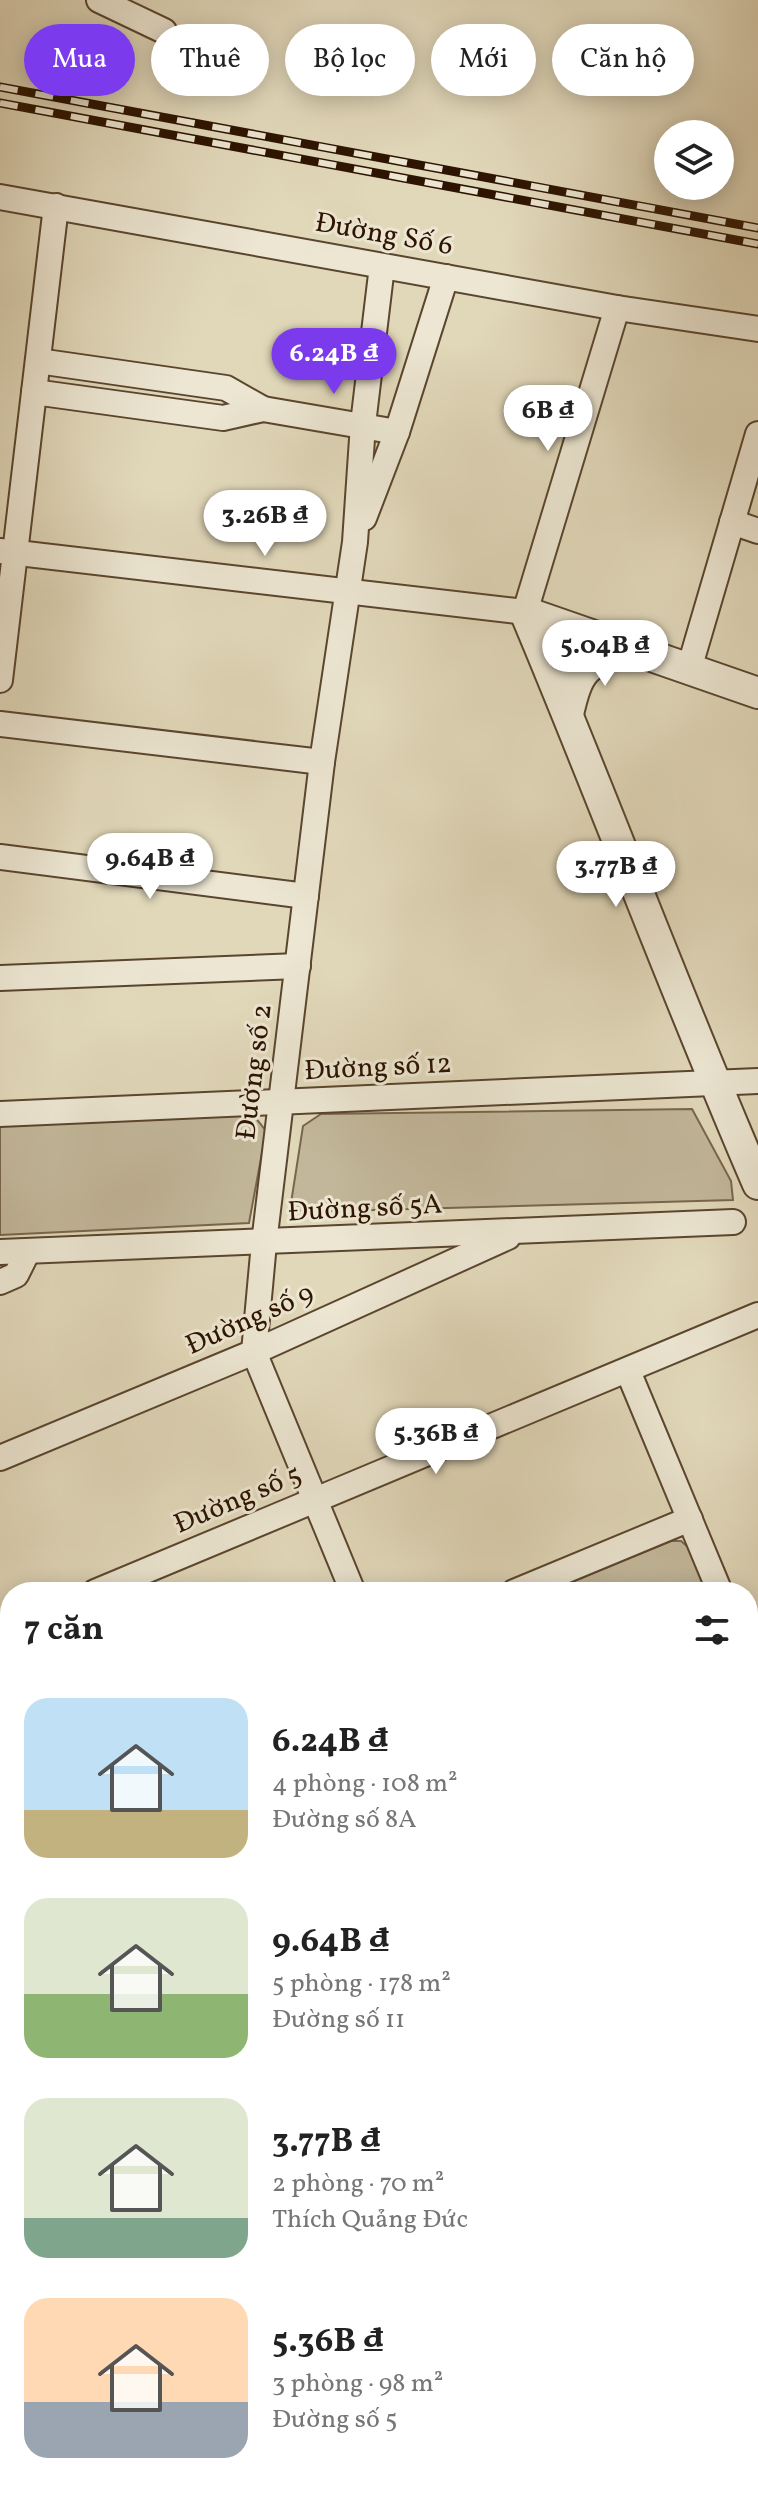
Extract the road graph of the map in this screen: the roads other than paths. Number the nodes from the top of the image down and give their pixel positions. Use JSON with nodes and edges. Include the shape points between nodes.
{"nodes":[{"id":1,"x":99,"y":0,"type":"edge"},
{"id":2,"x":151,"y":25,"type":"edge"},
{"id":3,"x":0,"y":197,"type":"edge"},
{"id":4,"x":56,"y":206,"type":"junction"},
{"id":5,"x":382,"y":266,"type":"junction"},
{"id":6,"x":446,"y":277,"type":"junction"},
{"id":7,"x":617,"y":308,"type":"junction"},
{"id":8,"x":758,"y":329,"type":"edge"},
{"id":9,"x":38,"y":361,"type":"junction"},
{"id":10,"x":34,"y":392,"type":"junction"},
{"id":11,"x":263,"y":409,"type":"junction"},
{"id":12,"x":363,"y":424,"type":"junction"},
{"id":13,"x":397,"y":432,"type":"junction"},
{"id":14,"x":758,"y":434,"type":"edge"},
{"id":15,"x":750,"y":491,"type":"edge"},
{"id":16,"x":732,"y":522,"type":"junction"},
{"id":17,"x":758,"y":531,"type":"edge"},
{"id":18,"x":355,"y":542,"type":"junction"},
{"id":19,"x":8,"y":552,"type":"edge"},
{"id":20,"x":347,"y":591,"type":"junction"},
{"id":21,"x":525,"y":612,"type":"junction"},
{"id":22,"x":627,"y":648,"type":"junction"},
{"id":23,"x":689,"y":669,"type":"junction"},
{"id":24,"x":0,"y":680,"type":"edge"},
{"id":25,"x":758,"y":693,"type":"edge"},
{"id":26,"x":568,"y":714,"type":"junction"},
{"id":27,"x":0,"y":724,"type":"edge"},
{"id":28,"x":322,"y":762,"type":"junction"},
{"id":29,"x":0,"y":857,"type":"edge"},
{"id":30,"x":306,"y":896,"type":"junction"},
{"id":31,"x":298,"y":966,"type":"junction"},
{"id":32,"x":0,"y":978,"type":"edge"},
{"id":33,"x":758,"y":1081,"type":"edge"},
{"id":34,"x":714,"y":1083,"type":"junction"},
{"id":35,"x":281,"y":1103,"type":"junction"},
{"id":36,"x":0,"y":1114,"type":"edge"},
{"id":37,"x":758,"y":1184,"type":"edge"},
{"id":38,"x":733,"y":1222,"type":"dead end"},
{"id":39,"x":521,"y":1231,"type":"junction"},
{"id":40,"x":264,"y":1243,"type":"junction"},
{"id":41,"x":28,"y":1251,"type":"junction"},
{"id":42,"x":0,"y":1252,"type":"edge"},
{"id":43,"x":0,"y":1282,"type":"edge"},
{"id":44,"x":758,"y":1315,"type":"edge"},
{"id":45,"x":254,"y":1352,"type":"junction"},
{"id":46,"x":628,"y":1371,"type":"junction"},
{"id":47,"x":0,"y":1458,"type":"edge"},
{"id":48,"x":314,"y":1500,"type":"junction"},
{"id":49,"x":690,"y":1519,"type":"junction"},
{"id":50,"x":119,"y":1582,"type":"edge"},
{"id":51,"x":349,"y":1582,"type":"edge"},
{"id":52,"x":538,"y":1582,"type":"edge"},
{"id":53,"x":716,"y":1582,"type":"edge"}],
"edges":[{"from":1,"to":2,"type":"street"},
{"from":3,"to":4,"type":"street","name":"Đường Số 6"},
{"from":4,"to":5,"type":"street","name":"Đường Số 6"},
{"from":4,"to":9,"type":"street"},
{"from":5,"to":6,"type":"street","name":"Đường Số 6"},
{"from":5,"to":12,"type":"street","name":"Đường số 2"},
{"from":6,"to":7,"type":"street","name":"Đường Số 6"},
{"from":6,"to":13,"type":"street","name":"Đường số 2"},
{"from":7,"to":8,"type":"street","name":"Đường Số 6"},
{"from":7,"to":21,"type":"street"},
{"from":9,"to":10,"type":"street"},
{"from":9,"to":11,"type":"street","via":[[226,388]]},
{"from":10,"to":11,"type":"street","via":[[223,418]]},
{"from":10,"to":19,"type":"street"},
{"from":11,"to":12,"type":"street"},
{"from":12,"to":13,"type":"street"},
{"from":12,"to":18,"type":"street","name":"Đường số 2"},
{"from":13,"to":18,"type":"street","name":"Đường số 2"},
{"from":14,"to":15,"type":"street"},
{"from":15,"to":16,"type":"street"},
{"from":16,"to":17,"type":"street"},
{"from":16,"to":23,"type":"street"},
{"from":18,"to":20,"type":"street","name":"Đường số 2"},
{"from":19,"to":20,"type":"street"},
{"from":19,"to":24,"type":"street"},
{"from":20,"to":21,"type":"street"},
{"from":20,"to":28,"type":"street","name":"Đường số 2"},
{"from":21,"to":22,"type":"street"},
{"from":21,"to":26,"type":"street"},
{"from":22,"to":23,"type":"street"},
{"from":22,"to":26,"type":"street","via":[[586,669],[575,684]]},
{"from":23,"to":25,"type":"street"},
{"from":26,"to":34,"type":"street"},
{"from":27,"to":28,"type":"street"},
{"from":28,"to":30,"type":"street","name":"Đường số 2"},
{"from":29,"to":30,"type":"street"},
{"from":30,"to":31,"type":"street","name":"Đường số 2"},
{"from":31,"to":32,"type":"street"},
{"from":31,"to":35,"type":"street","name":"Đường số 2"},
{"from":33,"to":34,"type":"street","name":"Đường số 12"},
{"from":34,"to":35,"type":"street","name":"Đường số 12"},
{"from":34,"to":37,"type":"street"},
{"from":35,"to":36,"type":"street","name":"Đường số 12"},
{"from":35,"to":40,"type":"street","name":"Đường số 2"},
{"from":38,"to":39,"type":"street","name":"Đường số 5A"},
{"from":39,"to":40,"type":"street","name":"Đường số 5A"},
{"from":39,"to":45,"type":"street","name":"Đường số 9"},
{"from":40,"to":41,"type":"street","name":"Đường số 5A"},
{"from":40,"to":45,"type":"street","name":"Đường số 2"},
{"from":41,"to":42,"type":"street","name":"Đường số 5A"},
{"from":41,"to":43,"type":"street","via":[[16,1275]]},
{"from":44,"to":46,"type":"street","name":"Đường số 5"},
{"from":45,"to":47,"type":"street","name":"Đường số 9"},
{"from":45,"to":48,"type":"street","name":"Đường số 2"},
{"from":46,"to":48,"type":"street","name":"Đường số 5"},
{"from":46,"to":49,"type":"street"},
{"from":48,"to":50,"type":"street","name":"Đường số 5"},
{"from":48,"to":51,"type":"street","name":"Đường số 2"},
{"from":49,"to":52,"type":"street"},
{"from":49,"to":53,"type":"street"}]}
